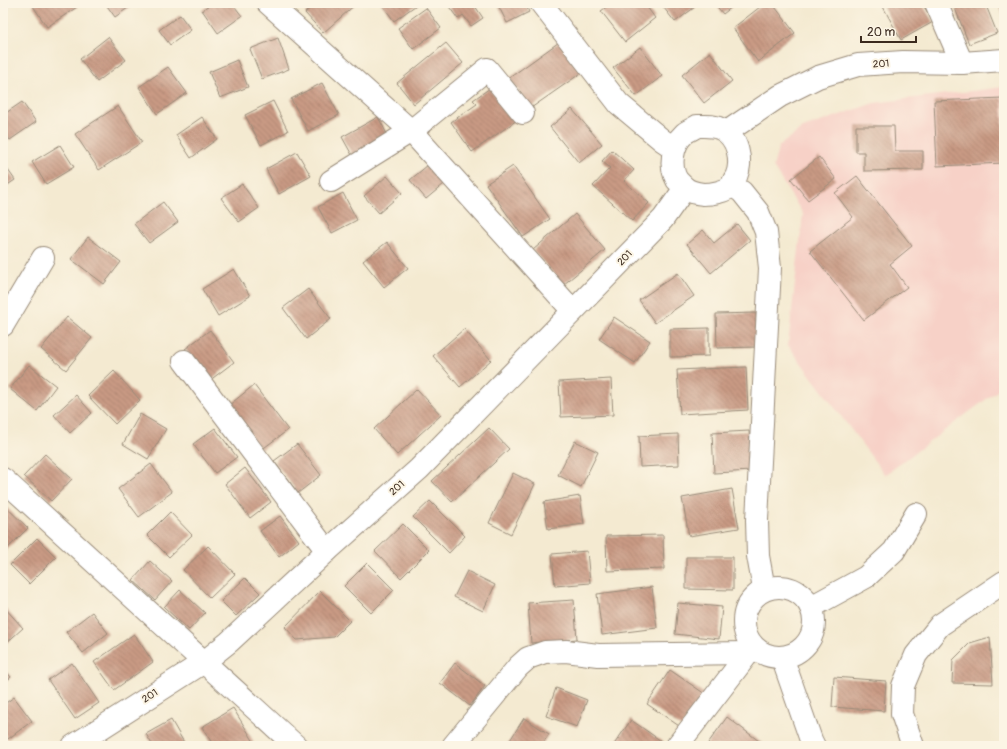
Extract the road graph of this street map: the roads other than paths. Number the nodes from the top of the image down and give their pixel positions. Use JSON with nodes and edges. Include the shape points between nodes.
{"nodes":[{"id":1,"x":268,"y":3,"type":"edge"},
{"id":2,"x":541,"y":3,"type":"edge"},
{"id":3,"x":936,"y":3,"type":"edge"},
{"id":4,"x":1004,"y":60,"type":"edge"},
{"id":5,"x":962,"y":63,"type":"junction"},
{"id":6,"x":523,"y":113,"type":"dead end"},
{"id":7,"x":411,"y":131,"type":"junction"},
{"id":8,"x":729,"y":134,"type":"junction"},
{"id":9,"x":674,"y":148,"type":"junction"},
{"id":10,"x":331,"y":181,"type":"dead end"},
{"id":11,"x":732,"y":185,"type":"junction"},
{"id":12,"x":685,"y":188,"type":"junction"},
{"id":13,"x":43,"y":258,"type":"dead end"},
{"id":14,"x":573,"y":311,"type":"junction"},
{"id":15,"x":3,"y":325,"type":"edge"},
{"id":16,"x":184,"y":361,"type":"dead end"},
{"id":17,"x":3,"y":479,"type":"edge"},
{"id":18,"x":916,"y":514,"type":"dead end"},
{"id":19,"x":327,"y":551,"type":"junction"},
{"id":20,"x":1004,"y":582,"type":"edge"},
{"id":21,"x":764,"y":589,"type":"junction"},
{"id":22,"x":811,"y":607,"type":"junction"},
{"id":23,"x":751,"y":650,"type":"junction"},
{"id":24,"x":782,"y":657,"type":"junction"},
{"id":25,"x":204,"y":662,"type":"junction"},
{"id":26,"x":73,"y":746,"type":"edge"},
{"id":27,"x":296,"y":746,"type":"edge"},
{"id":28,"x":453,"y":746,"type":"edge"},
{"id":29,"x":677,"y":746,"type":"edge"},
{"id":30,"x":814,"y":746,"type":"edge"},
{"id":31,"x":913,"y":746,"type":"edge"}],
"edges":[{"from":1,"to":7,"type":"street"},
{"from":2,"to":9,"type":"street","via":[[619,104]]},
{"from":3,"to":5,"type":"street"},
{"from":4,"to":5,"type":"street","name":"201"},
{"from":5,"to":8,"type":"street","name":"201","via":[[903,62],[858,65],[818,77],[780,96],[734,127]]},
{"from":6,"to":7,"type":"street","via":[[487,69]]},
{"from":7,"to":10,"type":"street"},
{"from":7,"to":14,"type":"street"},
{"from":8,"to":9,"type":"street","via":[[720,128],[697,126],[684,134]]},
{"from":8,"to":11,"type":"street","via":[[740,160]]},
{"from":9,"to":12,"type":"street","via":[[672,166],[677,179]]},
{"from":11,"to":12,"type":"street","via":[[709,194],[696,194]]},
{"from":11,"to":21,"type":"street","via":[[742,192],[758,212],[766,232],[770,268],[757,520],[758,556]]},
{"from":12,"to":14,"type":"street","name":"201","via":[[662,219]]},
{"from":13,"to":15,"type":"street"},
{"from":14,"to":19,"type":"street","name":"201","via":[[419,468]]},
{"from":16,"to":19,"type":"street"},
{"from":17,"to":25,"type":"street"},
{"from":18,"to":22,"type":"street","via":[[894,550],[866,577]]},
{"from":19,"to":25,"type":"street","name":"201","via":[[230,642]]},
{"from":20,"to":31,"type":"street","via":[[940,626],[916,655],[903,686],[902,714]]},
{"from":21,"to":22,"type":"street","via":[[786,587],[805,598]]},
{"from":21,"to":23,"type":"street","via":[[754,595],[744,615],[743,626]]},
{"from":22,"to":24,"type":"street","via":[[814,618],[809,640],[793,654]]},
{"from":23,"to":24,"type":"street","via":[[772,657]]},
{"from":23,"to":28,"type":"street","via":[[598,655],[566,651],[545,652],[528,658],[518,667]]},
{"from":23,"to":29,"type":"street"},
{"from":24,"to":30,"type":"street"},
{"from":25,"to":26,"type":"street","name":"201"},
{"from":25,"to":27,"type":"street"}]}
